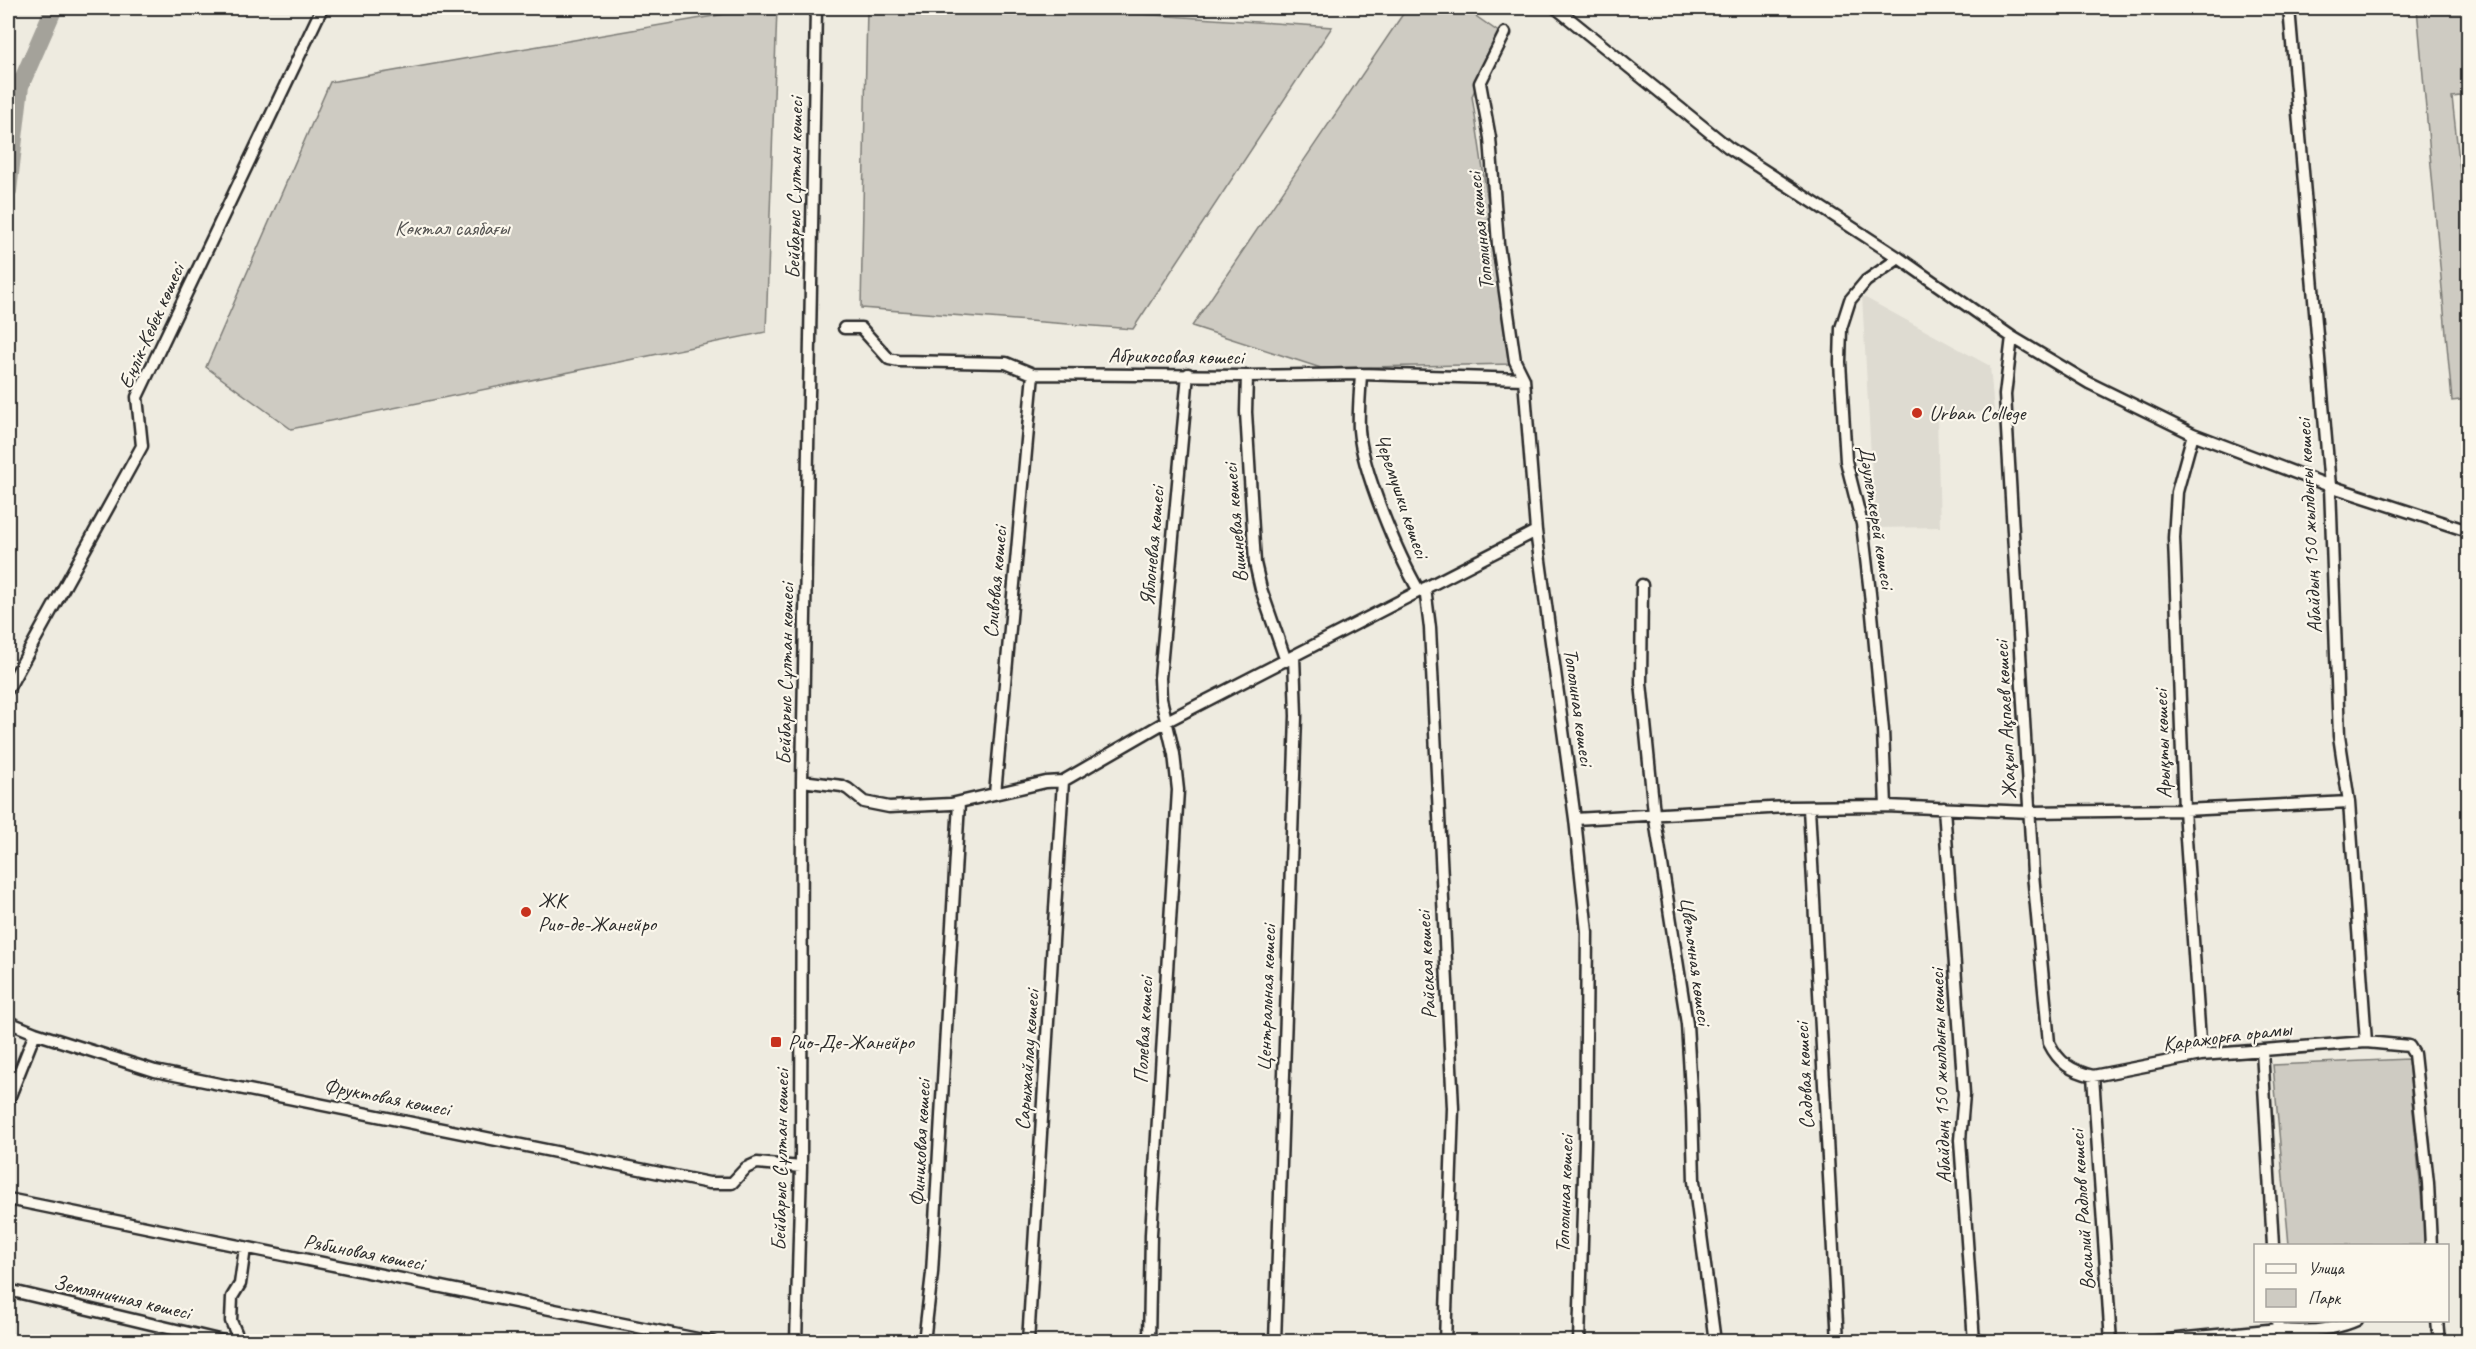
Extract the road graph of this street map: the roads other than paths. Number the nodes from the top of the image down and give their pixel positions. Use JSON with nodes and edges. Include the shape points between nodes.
{"nodes":[{"id":1,"x":322,"y":8,"type":"edge"},
{"id":2,"x":816,"y":8,"type":"edge"},
{"id":3,"x":1556,"y":8,"type":"edge"},
{"id":4,"x":2289,"y":8,"type":"edge"},
{"id":5,"x":1505,"y":33,"type":"dead end"},
{"id":6,"x":1899,"y":258,"type":"junction"},
{"id":7,"x":844,"y":328,"type":"dead end"},
{"id":8,"x":2012,"y":337,"type":"junction"},
{"id":9,"x":1034,"y":374,"type":"junction"},
{"id":10,"x":1188,"y":374,"type":"junction"},
{"id":11,"x":1361,"y":374,"type":"junction"},
{"id":12,"x":1247,"y":376,"type":"junction"},
{"id":13,"x":1524,"y":379,"type":"junction"},
{"id":14,"x":2193,"y":434,"type":"junction"},
{"id":15,"x":2330,"y":486,"type":"junction"},
{"id":16,"x":1536,"y":531,"type":"junction"},
{"id":17,"x":2469,"y":531,"type":"edge"},
{"id":18,"x":1642,"y":585,"type":"dead end"},
{"id":19,"x":1422,"y":589,"type":"junction"},
{"id":20,"x":1290,"y":659,"type":"junction"},
{"id":21,"x":8,"y":689,"type":"edge"},
{"id":22,"x":1167,"y":721,"type":"junction"},
{"id":23,"x":802,"y":781,"type":"junction"},
{"id":24,"x":1063,"y":781,"type":"junction"},
{"id":25,"x":995,"y":794,"type":"junction"},
{"id":26,"x":2349,"y":802,"type":"junction"},
{"id":27,"x":959,"y":803,"type":"junction"},
{"id":28,"x":1886,"y":806,"type":"junction"},
{"id":29,"x":1809,"y":808,"type":"junction"},
{"id":30,"x":1944,"y":808,"type":"junction"},
{"id":31,"x":2184,"y":810,"type":"junction"},
{"id":32,"x":2030,"y":812,"type":"junction"},
{"id":33,"x":1654,"y":813,"type":"junction"},
{"id":34,"x":1575,"y":819,"type":"junction"},
{"id":35,"x":8,"y":1022,"type":"edge"},
{"id":36,"x":35,"y":1034,"type":"junction"},
{"id":37,"x":2366,"y":1042,"type":"junction"},
{"id":38,"x":2262,"y":1050,"type":"junction"},
{"id":39,"x":2201,"y":1055,"type":"junction"},
{"id":40,"x":2093,"y":1076,"type":"junction"},
{"id":41,"x":8,"y":1101,"type":"edge"},
{"id":42,"x":801,"y":1167,"type":"junction"},
{"id":43,"x":8,"y":1199,"type":"edge"},
{"id":44,"x":2273,"y":1244,"type":"edge"},
{"id":45,"x":2431,"y":1244,"type":"edge"},
{"id":46,"x":245,"y":1248,"type":"junction"},
{"id":47,"x":8,"y":1290,"type":"edge"},
{"id":48,"x":2352,"y":1322,"type":"edge"},
{"id":49,"x":2437,"y":1322,"type":"edge"},
{"id":50,"x":2280,"y":1330,"type":"edge"},
{"id":51,"x":227,"y":1341,"type":"edge"},
{"id":52,"x":240,"y":1341,"type":"edge"},
{"id":53,"x":712,"y":1341,"type":"edge"},
{"id":54,"x":796,"y":1341,"type":"edge"},
{"id":55,"x":924,"y":1341,"type":"edge"},
{"id":56,"x":1028,"y":1341,"type":"edge"},
{"id":57,"x":1149,"y":1341,"type":"edge"},
{"id":58,"x":1275,"y":1341,"type":"edge"},
{"id":59,"x":1445,"y":1341,"type":"edge"},
{"id":60,"x":1579,"y":1341,"type":"edge"},
{"id":61,"x":1715,"y":1341,"type":"edge"},
{"id":62,"x":1838,"y":1341,"type":"edge"},
{"id":63,"x":1974,"y":1341,"type":"edge"},
{"id":64,"x":2111,"y":1341,"type":"edge"},
{"id":65,"x":2146,"y":1341,"type":"edge"},
{"id":66,"x":2439,"y":1341,"type":"edge"}],
"edges":[{"from":1,"to":21,"type":"street","name":"Еңлік-Кебек көшесі","via":[[137,397],[142,446]]},
{"from":2,"to":23,"type":"street","name":"Бейбарыс Сұлтан көшесі"},
{"from":3,"to":6,"type":"street","via":[[1728,147]]},
{"from":4,"to":15,"type":"street","name":"Абайдың 150 жылдығы көшесі"},
{"from":5,"to":13,"type":"street","name":"Тополиная көшесі","via":[[1480,83],[1490,138],[1498,244],[1515,361]]},
{"from":6,"to":8,"type":"street"},
{"from":6,"to":28,"type":"street","name":"Дәулеткерей көшесі","via":[[1866,281],[1850,300],[1841,328],[1840,362],[1846,461],[1862,524],[1869,582]]},
{"from":7,"to":9,"type":"street","name":"Абрикосовая көшесі","via":[[861,327],[889,359],[1006,363]]},
{"from":8,"to":14,"type":"street","via":[[2089,383]]},
{"from":8,"to":32,"type":"street","name":"Жақып Ақпаев көшесі","via":[[2005,395]]},
{"from":9,"to":10,"type":"street","name":"Абрикосовая көшесі"},
{"from":9,"to":25,"type":"street","name":"Сливовая көшесі"},
{"from":10,"to":12,"type":"street","name":"Абрикосовая көшесі"},
{"from":10,"to":22,"type":"street","name":"Яблоневая көшесі","via":[[1160,678]]},
{"from":11,"to":12,"type":"street","name":"Абрикосовая көшесі"},
{"from":11,"to":13,"type":"street","name":"Абрикосовая көшесі"},
{"from":11,"to":19,"type":"street","name":"Черемушки көшесі","via":[[1359,430],[1363,453],[1408,572]]},
{"from":12,"to":20,"type":"street","name":"Вишневая көшесі","via":[[1255,563],[1261,589]]},
{"from":13,"to":16,"type":"street","name":"Тополиная көшесі"},
{"from":14,"to":15,"type":"street"},
{"from":14,"to":31,"type":"street","name":"Арықты көшесі","via":[[2177,492],[2174,538]]},
{"from":15,"to":17,"type":"street"},
{"from":15,"to":26,"type":"street","name":"Абайдың 150 жылдығы көшесі","via":[[2339,736]]},
{"from":16,"to":19,"type":"street"},
{"from":16,"to":34,"type":"street","name":"Тополиная көшесі"},
{"from":18,"to":33,"type":"street","name":"Цветочная көшесі","via":[[1641,683]]},
{"from":19,"to":20,"type":"street"},
{"from":19,"to":59,"type":"street","name":"Райская көшесі","via":[[1430,628],[1453,1108]]},
{"from":20,"to":22,"type":"street"},
{"from":20,"to":58,"type":"street","name":"Центральная көшесі","via":[[1296,716]]},
{"from":22,"to":24,"type":"street"},
{"from":22,"to":57,"type":"street","name":"Полевая көшесі","via":[[1178,790],[1152,1222]]},
{"from":23,"to":27,"type":"street","via":[[842,786],[864,802],[889,807]]},
{"from":23,"to":42,"type":"street","name":"Бейбарыс Сұлтан көшесі"},
{"from":24,"to":25,"type":"street"},
{"from":24,"to":56,"type":"street","name":"Сарыжайлау көшесі"},
{"from":25,"to":27,"type":"street"},
{"from":26,"to":31,"type":"street"},
{"from":26,"to":37,"type":"street","name":"Абайдың 150 жылдығы көшесі"},
{"from":27,"to":55,"type":"street","name":"Финиковая көшесі","via":[[932,1273]]},
{"from":28,"to":29,"type":"street"},
{"from":28,"to":30,"type":"street"},
{"from":29,"to":33,"type":"street"},
{"from":29,"to":62,"type":"street","name":"Садовая көшесі"},
{"from":30,"to":32,"type":"street"},
{"from":30,"to":63,"type":"street","name":"Абайдың 150 жылдығы көшесі","via":[[1964,1094],[1960,1140]]},
{"from":31,"to":32,"type":"street"},
{"from":31,"to":39,"type":"street","name":"Арықты көшесі"},
{"from":32,"to":40,"type":"street","name":"Жақып Ақпаев көшесі","via":[[2049,1043],[2066,1066]]},
{"from":33,"to":34,"type":"street"},
{"from":33,"to":61,"type":"street","name":"Цветочная көшесі","via":[[1687,1024],[1694,1181]]},
{"from":34,"to":60,"type":"street","name":"Тополиная көшесі","via":[[1587,932]]},
{"from":35,"to":36,"type":"street"},
{"from":36,"to":41,"type":"street"},
{"from":36,"to":42,"type":"street","name":"Фруктовая көшесі","via":[[155,1071],[709,1183],[732,1183],[746,1167],[757,1163]]},
{"from":37,"to":38,"type":"street","name":"Қаражорға орамы"},
{"from":37,"to":45,"type":"street","name":"Қаражорға орамы","via":[[2403,1044],[2414,1054]]},
{"from":38,"to":39,"type":"street","name":"Қаражорға орамы"},
{"from":38,"to":44,"type":"street"},
{"from":39,"to":40,"type":"street","name":"Қаражорға орамы"},
{"from":40,"to":64,"type":"street","name":"Василий Радлов көшесі"},
{"from":42,"to":54,"type":"street","name":"Бейбарыс Сұлтан көшесі"},
{"from":43,"to":46,"type":"street","name":"Рябиновая көшесі"},
{"from":46,"to":52,"type":"street","via":[[240,1284],[232,1297],[231,1321]]},
{"from":46,"to":53,"type":"street","name":"Рябиновая көшесі"},
{"from":47,"to":51,"type":"street","name":"Земляничная көшесі"},
{"from":48,"to":50,"type":"street","via":[[2319,1330]]},
{"from":49,"to":66,"type":"street"},
{"from":50,"to":65,"type":"street"}]}
